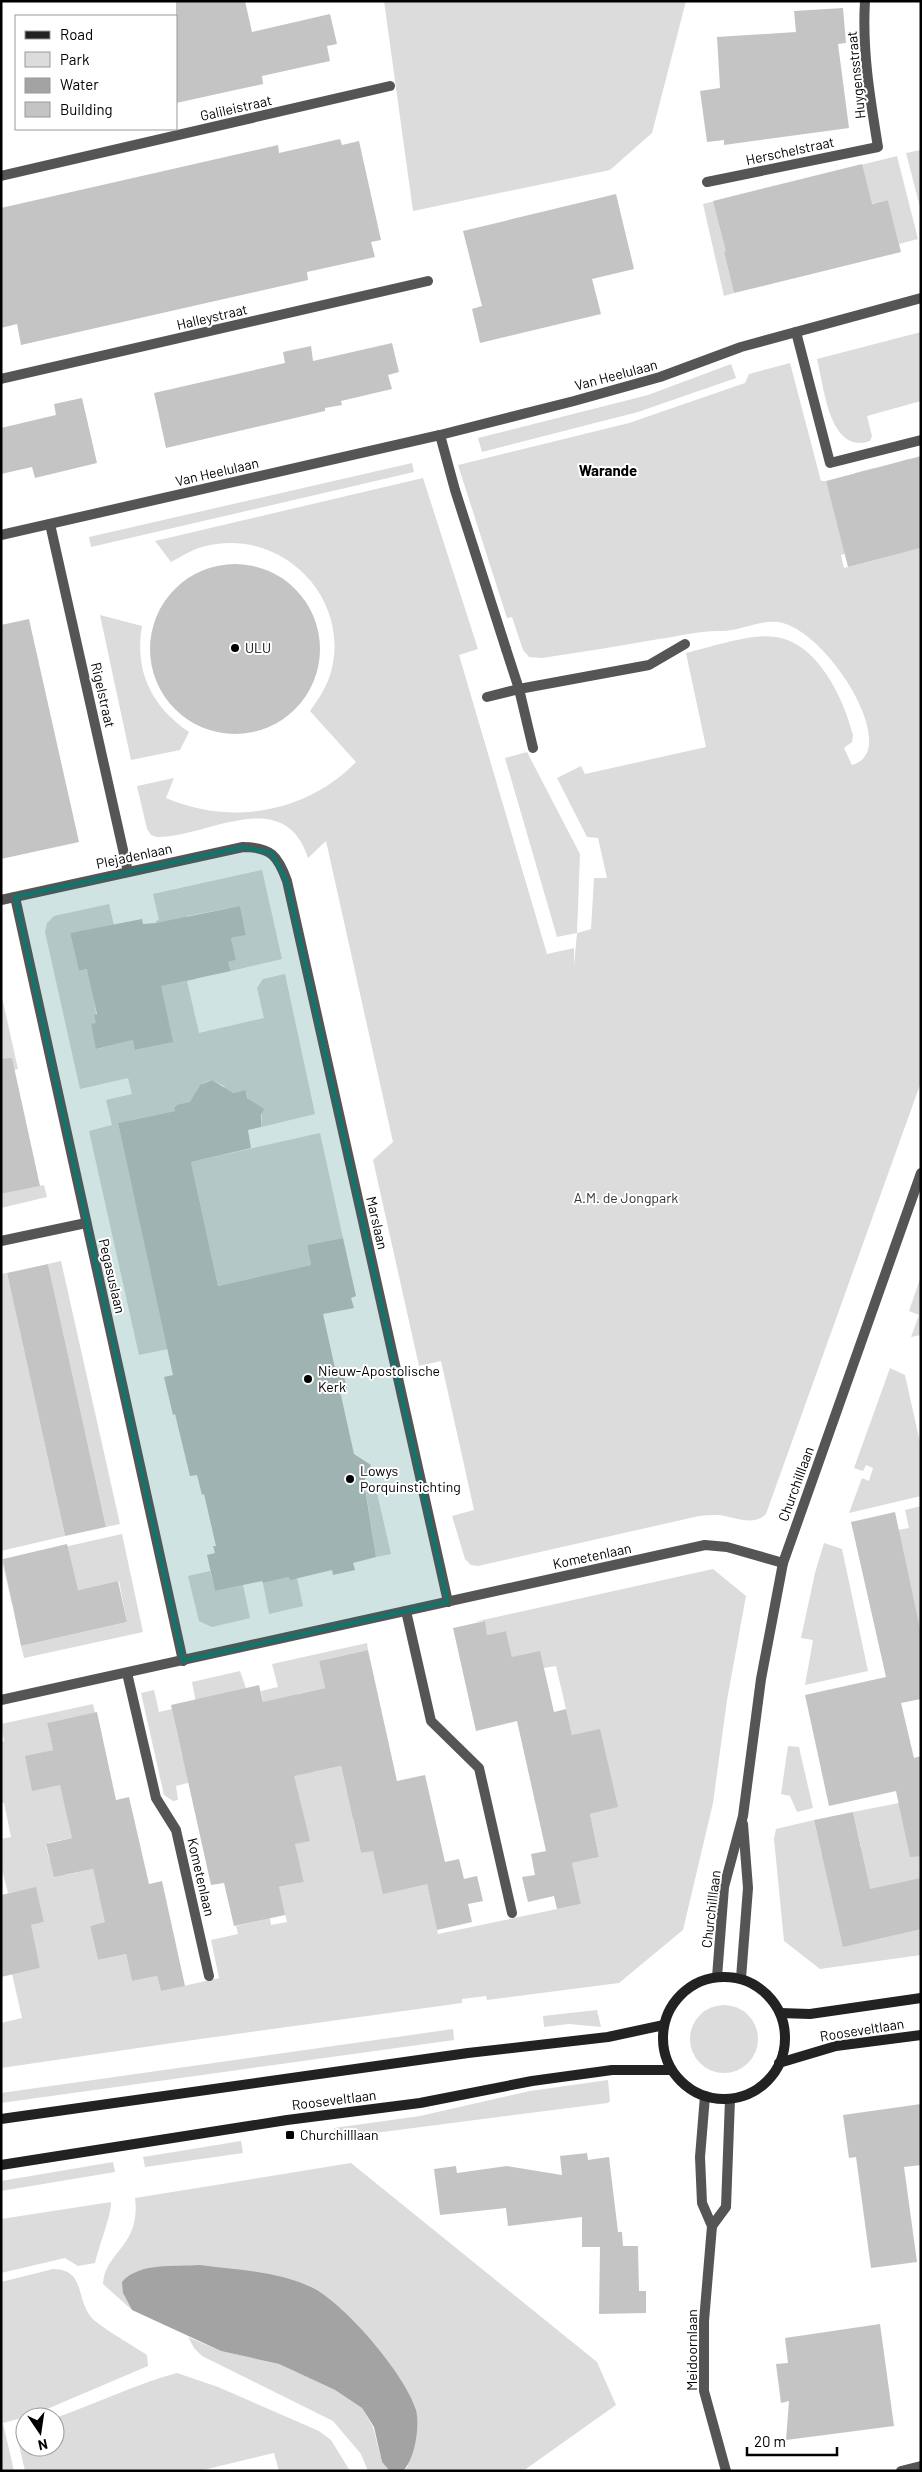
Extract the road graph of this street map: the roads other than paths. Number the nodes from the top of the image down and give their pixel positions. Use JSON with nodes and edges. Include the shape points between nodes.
{"nodes":[{"id":1,"x":865,"y":1,"type":"edge"},
{"id":2,"x":390,"y":86,"type":"dead end"},
{"id":3,"x":878,"y":146,"type":"joint"},
{"id":4,"x":1,"y":176,"type":"edge"},
{"id":5,"x":707,"y":182,"type":"dead end"},
{"id":6,"x":428,"y":281,"type":"dead end"},
{"id":7,"x":921,"y":298,"type":"edge"},
{"id":8,"x":796,"y":332,"type":"junction"},
{"id":9,"x":1,"y":379,"type":"edge"},
{"id":10,"x":440,"y":435,"type":"junction"},
{"id":11,"x":921,"y":440,"type":"edge"},
{"id":12,"x":50,"y":524,"type":"junction"},
{"id":13,"x":1,"y":535,"type":"edge"},
{"id":14,"x":685,"y":644,"type":"dead end"},
{"id":15,"x":518,"y":689,"type":"junction"},
{"id":16,"x":487,"y":697,"type":"dead end"},
{"id":17,"x":533,"y":748,"type":"dead end"},
{"id":18,"x":272,"y":853,"type":"joint"},
{"id":19,"x":128,"y":872,"type":"junction"},
{"id":20,"x":15,"y":897,"type":"junction"},
{"id":21,"x":1,"y":900,"type":"edge"},
{"id":22,"x":921,"y":1173,"type":"edge"},
{"id":23,"x":86,"y":1223,"type":"junction"},
{"id":24,"x":1,"y":1241,"type":"edge"},
{"id":25,"x":782,"y":1563,"type":"junction"},
{"id":26,"x":448,"y":1602,"type":"junction"},
{"id":27,"x":406,"y":1611,"type":"junction"},
{"id":28,"x":184,"y":1660,"type":"junction"},
{"id":29,"x":127,"y":1673,"type":"junction"},
{"id":30,"x":1,"y":1700,"type":"edge"},
{"id":31,"x":743,"y":1816,"type":"junction"},
{"id":32,"x":512,"y":1913,"type":"dead end"},
{"id":33,"x":209,"y":1976,"type":"dead end"},
{"id":34,"x":717,"y":1977,"type":"junction"},
{"id":35,"x":741,"y":1978,"type":"junction"},
{"id":36,"x":921,"y":1998,"type":"edge"},
{"id":37,"x":780,"y":2013,"type":"junction"},
{"id":38,"x":664,"y":2025,"type":"junction"},
{"id":39,"x":921,"y":2035,"type":"edge"},
{"id":40,"x":780,"y":2063,"type":"junction"},
{"id":41,"x":671,"y":2070,"type":"junction"},
{"id":42,"x":705,"y":2096,"type":"junction"},
{"id":43,"x":730,"y":2098,"type":"junction"},
{"id":44,"x":1,"y":2119,"type":"edge"},
{"id":45,"x":1,"y":2165,"type":"edge"},
{"id":46,"x":712,"y":2226,"type":"junction"},
{"id":47,"x":921,"y":2466,"type":"edge"},
{"id":48,"x":726,"y":2471,"type":"edge"},
{"id":49,"x":901,"y":2471,"type":"edge"}],
"edges":[{"from":1,"to":3,"type":"street","name":"Huygensstraat","via":[[865,60]]},
{"from":2,"to":4,"type":"street","name":"Galileistraat"},
{"from":3,"to":5,"type":"street","name":"Herschelstraat"},
{"from":6,"to":9,"type":"street","name":"Halleystraat"},
{"from":7,"to":8,"type":"street","name":"Van Heelulaan"},
{"from":8,"to":10,"type":"street","name":"Van Heelulaan","via":[[741,347],[631,386]]},
{"from":8,"to":11,"type":"street","via":[[830,463]]},
{"from":10,"to":12,"type":"street","name":"Van Heelulaan"},
{"from":10,"to":15,"type":"street","via":[[454,490]]},
{"from":12,"to":13,"type":"street","name":"Van Heelulaan"},
{"from":12,"to":19,"type":"street","name":"Rigelstraat"},
{"from":14,"to":15,"type":"street","via":[[649,665]]},
{"from":15,"to":16,"type":"street"},
{"from":15,"to":17,"type":"street"},
{"from":18,"to":19,"type":"street","name":"Plejadenlaan","via":[[258,847],[243,846]]},
{"from":18,"to":26,"type":"street","name":"Marslaan","via":[[281,864],[287,880]]},
{"from":19,"to":20,"type":"street","name":"Plejadenlaan"},
{"from":20,"to":21,"type":"street","name":"Plejadenlaan"},
{"from":20,"to":23,"type":"street","name":"Pegasuslaan"},
{"from":22,"to":25,"type":"street","name":"Churchilllaan"},
{"from":23,"to":24,"type":"street"},
{"from":23,"to":28,"type":"street","name":"Pegasuslaan"},
{"from":25,"to":26,"type":"street","name":"Kometenlaan","via":[[727,1547],[705,1545]]},
{"from":25,"to":31,"type":"street","name":"Churchilllaan","via":[[761,1679]]},
{"from":26,"to":27,"type":"street","name":"Kometenlaan"},
{"from":27,"to":28,"type":"street","name":"Kometenlaan"},
{"from":27,"to":32,"type":"street","via":[[431,1720],[478,1768]]},
{"from":28,"to":29,"type":"street","name":"Kometenlaan"},
{"from":29,"to":30,"type":"street","name":"Kometenlaan"},
{"from":29,"to":33,"type":"street","name":"Kometenlaan","via":[[156,1798],[176,1830]]},
{"from":31,"to":34,"type":"street","name":"Churchilllaan","via":[[724,1887]]},
{"from":31,"to":35,"type":"street","name":"Churchilllaan","via":[[748,1888]]},
{"from":34,"to":35,"type":"main road"},
{"from":34,"to":38,"type":"main road","via":[[693,1984],[674,2002]]},
{"from":35,"to":37,"type":"main road","via":[[757,1986]]},
{"from":36,"to":37,"type":"main road","name":"Rooseveltlaan","via":[[810,2014]]},
{"from":37,"to":40,"type":"main road","via":[[785,2038]]},
{"from":38,"to":41,"type":"main road","via":[[662,2041]]},
{"from":38,"to":44,"type":"main road","name":"Rooseveltlaan","via":[[608,2037],[458,2054]]},
{"from":39,"to":40,"type":"main road","name":"Rooseveltlaan","via":[[836,2046]]},
{"from":40,"to":43,"type":"main road","via":[[768,2081]]},
{"from":41,"to":42,"type":"main road","via":[[680,2081]]},
{"from":41,"to":45,"type":"main road","name":"Rooseveltlaan","via":[[636,2068],[532,2081],[420,2103],[287,2120]]},
{"from":42,"to":43,"type":"main road"},
{"from":42,"to":46,"type":"street","name":"Meidoornlaan","via":[[700,2157],[702,2203]]},
{"from":43,"to":46,"type":"street","name":"Meidoornlaan","via":[[726,2207]]},
{"from":46,"to":48,"type":"street","name":"Meidoornlaan","via":[[704,2313],[704,2391]]},
{"from":47,"to":49,"type":"street"}]}
